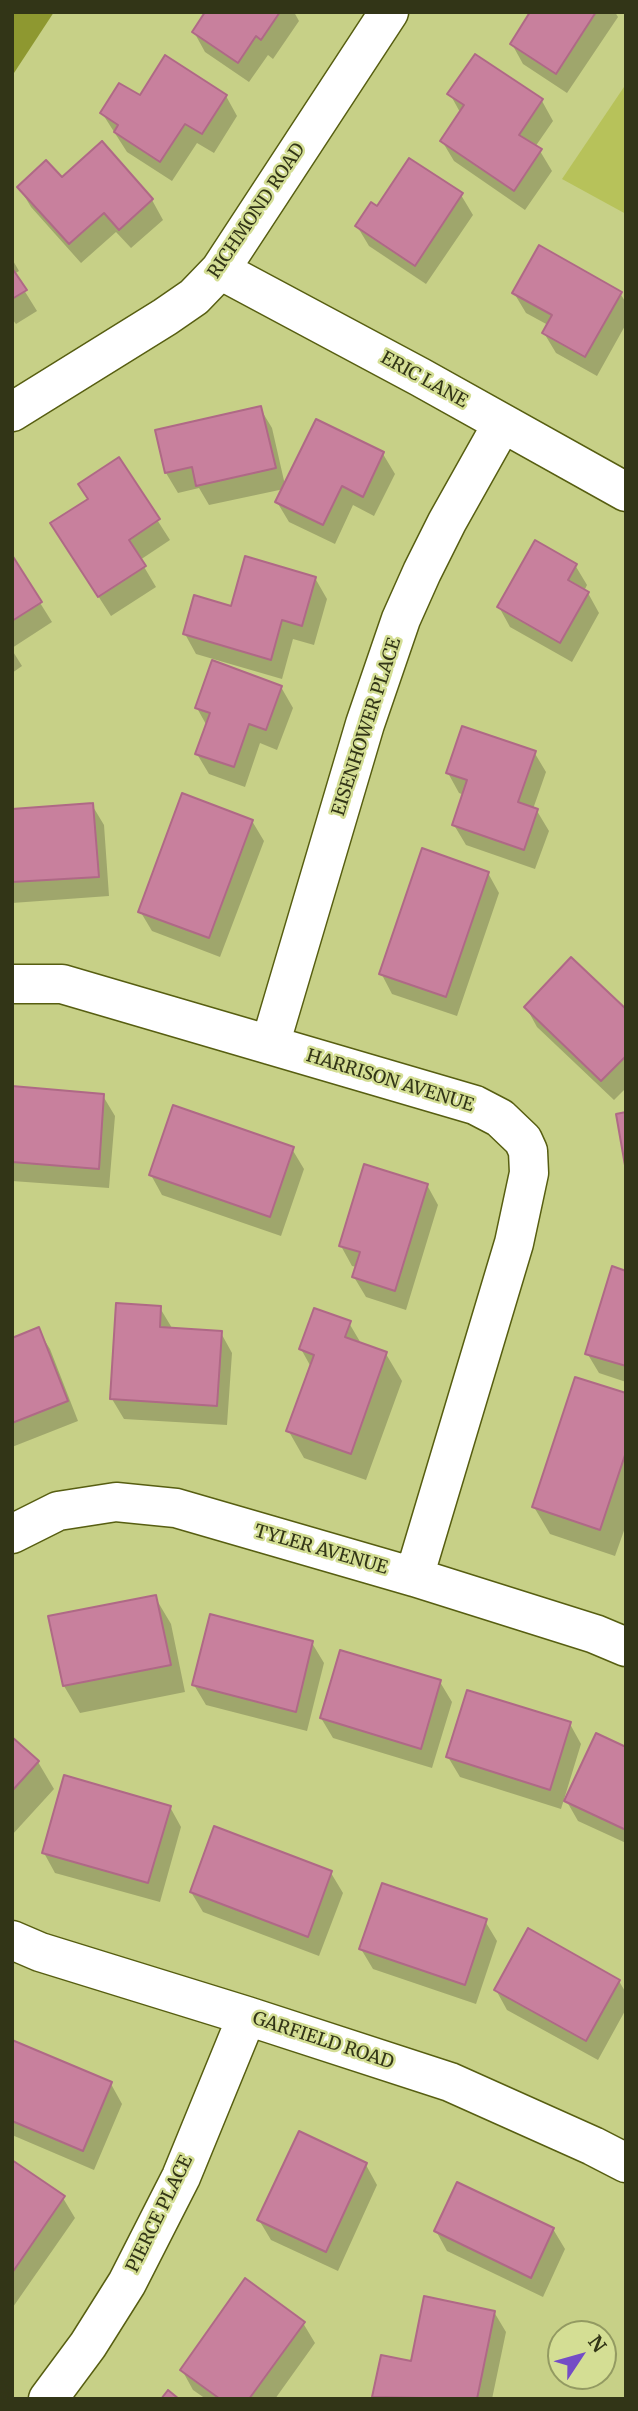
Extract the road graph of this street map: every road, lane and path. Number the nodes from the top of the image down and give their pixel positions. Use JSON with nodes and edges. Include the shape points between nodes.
{"nodes":[{"id":1,"x":389,"y":12,"type":"edge"},
{"id":2,"x":220,"y":270,"type":"junction"},
{"id":3,"x":12,"y":412,"type":"edge"},
{"id":4,"x":502,"y":424,"type":"junction"},
{"id":5,"x":626,"y":492,"type":"edge"},
{"id":6,"x":12,"y":984,"type":"edge"},
{"id":7,"x":270,"y":1045,"type":"junction"},
{"id":8,"x":12,"y":1534,"type":"edge"},
{"id":9,"x":414,"y":1577,"type":"junction"},
{"id":10,"x":626,"y":1647,"type":"edge"},
{"id":11,"x":12,"y":1940,"type":"edge"},
{"id":12,"x":247,"y":2016,"type":"junction"},
{"id":13,"x":626,"y":2163,"type":"edge"},
{"id":14,"x":48,"y":2399,"type":"edge"}],
"edges":[{"from":1,"to":2,"type":"street","name":"RICHMOND ROAD"},
{"from":2,"to":3,"type":"street","name":"RICHMOND ROAD","via":[[166,317]]},
{"from":2,"to":4,"type":"street","name":"ERIC LANE"},
{"from":4,"to":5,"type":"street","name":"ERIC LANE"},
{"from":4,"to":7,"type":"street","name":"EISENHOWER PLACE","via":[[447,522],[401,620],[365,724]]},
{"from":6,"to":7,"type":"street","name":"HARRISON AVENUE","via":[[62,984]]},
{"from":7,"to":9,"type":"street","name":"HARRISON AVENUE","via":[[475,1105],[515,1130],[528,1151],[514,1243]]},
{"from":8,"to":9,"type":"street","name":"TYLER AVENUE","via":[[58,1511],[116,1502],[176,1508]]},
{"from":9,"to":10,"type":"street","name":"TYLER AVENUE"},
{"from":11,"to":12,"type":"street","name":"GARFIELD ROAD"},
{"from":12,"to":13,"type":"street","name":"GARFIELD ROAD","via":[[450,2082]]},
{"from":12,"to":14,"type":"street","name":"PIERCE PLACE","via":[[181,2177],[127,2283]]}]}
